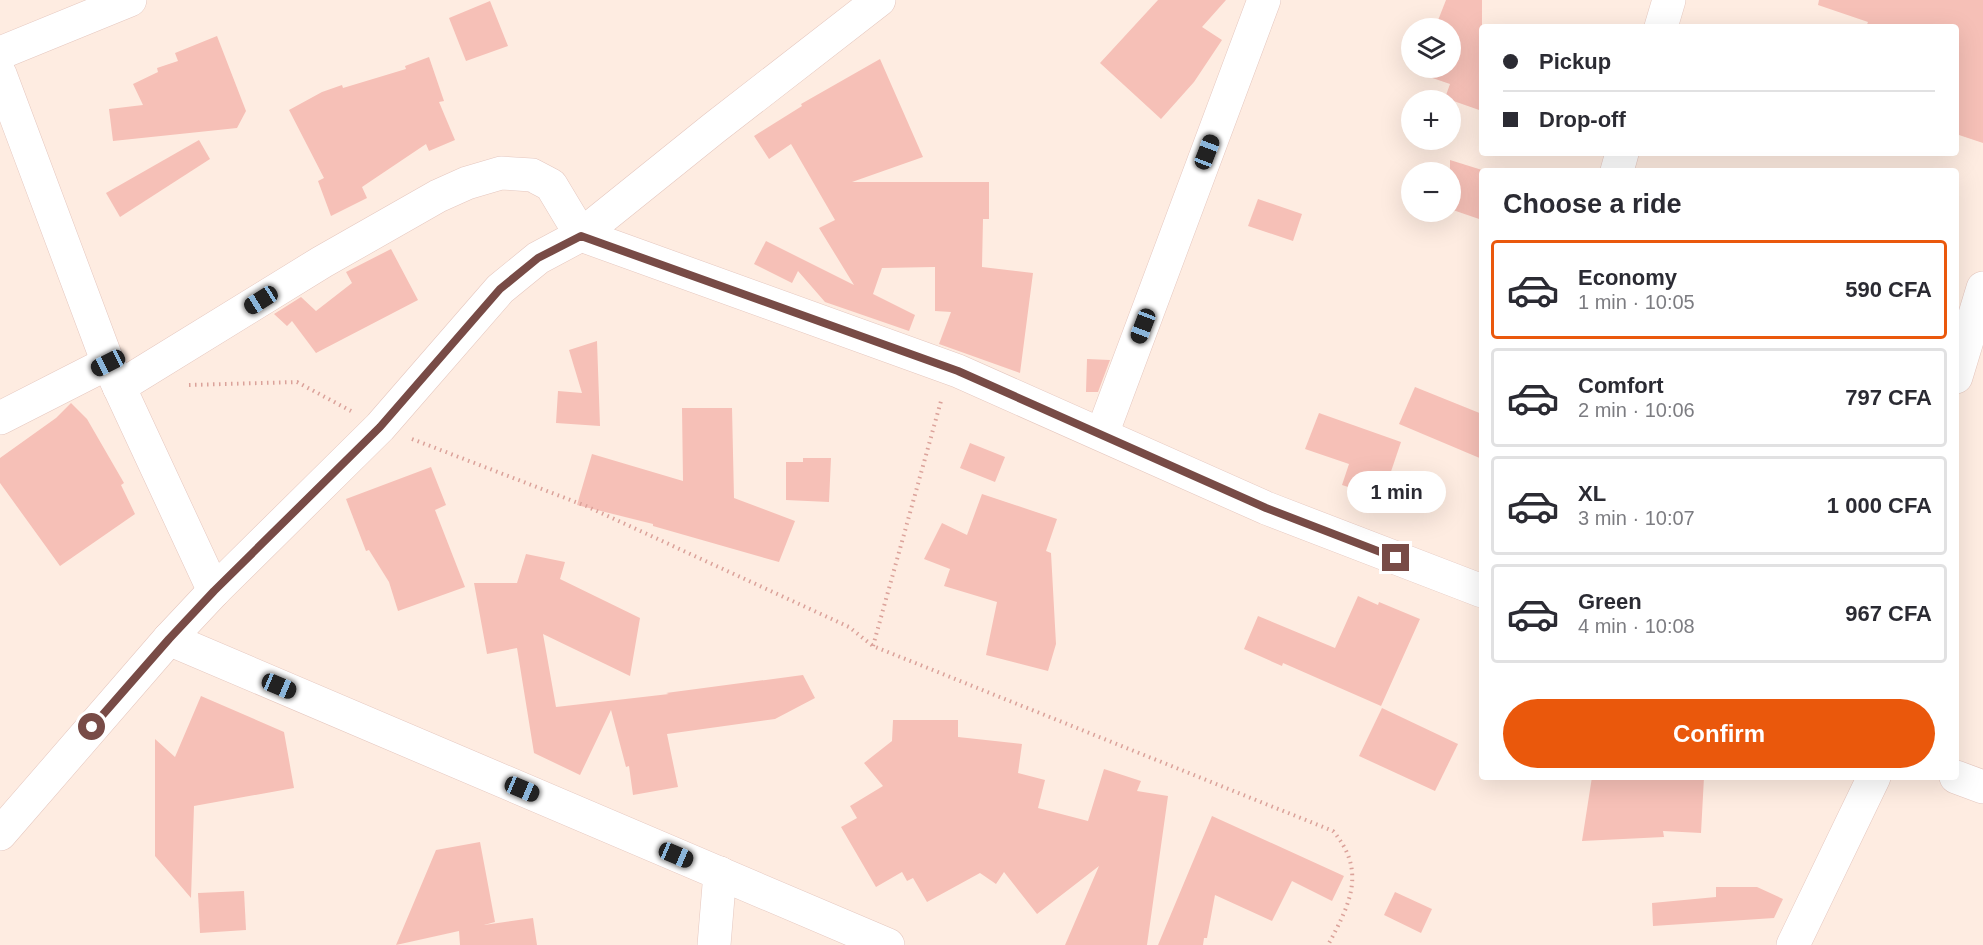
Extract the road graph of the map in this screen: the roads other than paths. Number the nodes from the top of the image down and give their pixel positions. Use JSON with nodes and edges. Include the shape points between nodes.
{"nodes":[{"id":1,"x":130,"y":0,"type":"edge"},
{"id":2,"x":879,"y":0,"type":"edge"},
{"id":3,"x":1264,"y":0,"type":"edge"},
{"id":4,"x":1669,"y":0,"type":"edge"},
{"id":5,"x":1661,"y":24,"type":"edge"},
{"id":6,"x":0,"y":53,"type":"edge"},
{"id":7,"x":0,"y":74,"type":"edge"},
{"id":8,"x":581,"y":236,"type":"junction"},
{"id":9,"x":1983,"y":288,"type":"edge"},
{"id":10,"x":1959,"y":367,"type":"edge"},
{"id":11,"x":114,"y":375,"type":"junction"},
{"id":12,"x":0,"y":418,"type":"edge"},
{"id":13,"x":1102,"y":434,"type":"junction"},
{"id":14,"x":1479,"y":590,"type":"edge"},
{"id":15,"x":214,"y":591,"type":"junction"},
{"id":16,"x":169,"y":639,"type":"junction"},
{"id":17,"x":1959,"y":778,"type":"edge"},
{"id":18,"x":1873,"y":780,"type":"edge"},
{"id":19,"x":1983,"y":787,"type":"edge"},
{"id":20,"x":0,"y":834,"type":"edge"},
{"id":21,"x":720,"y":873,"type":"junction"},
{"id":22,"x":714,"y":945,"type":"edge"},
{"id":23,"x":888,"y":945,"type":"edge"},
{"id":24,"x":1793,"y":945,"type":"edge"}],
"edges":[{"from":1,"to":6,"type":"street"},
{"from":2,"to":8,"type":"street"},
{"from":3,"to":13,"type":"street"},
{"from":4,"to":5,"type":"street"},
{"from":7,"to":11,"type":"street"},
{"from":8,"to":11,"type":"street","via":[[551,185],[532,175],[501,173],[467,183]]},
{"from":8,"to":13,"type":"street","via":[[958,371]]},
{"from":8,"to":15,"type":"street","via":[[538,258],[500,289],[380,427]]},
{"from":9,"to":10,"type":"street"},
{"from":11,"to":12,"type":"street"},
{"from":11,"to":15,"type":"street"},
{"from":13,"to":14,"type":"street","via":[[1266,508]]},
{"from":15,"to":16,"type":"street"},
{"from":16,"to":20,"type":"street"},
{"from":16,"to":21,"type":"street"},
{"from":17,"to":19,"type":"street"},
{"from":18,"to":24,"type":"street"},
{"from":21,"to":22,"type":"street"},
{"from":21,"to":23,"type":"street"}]}
